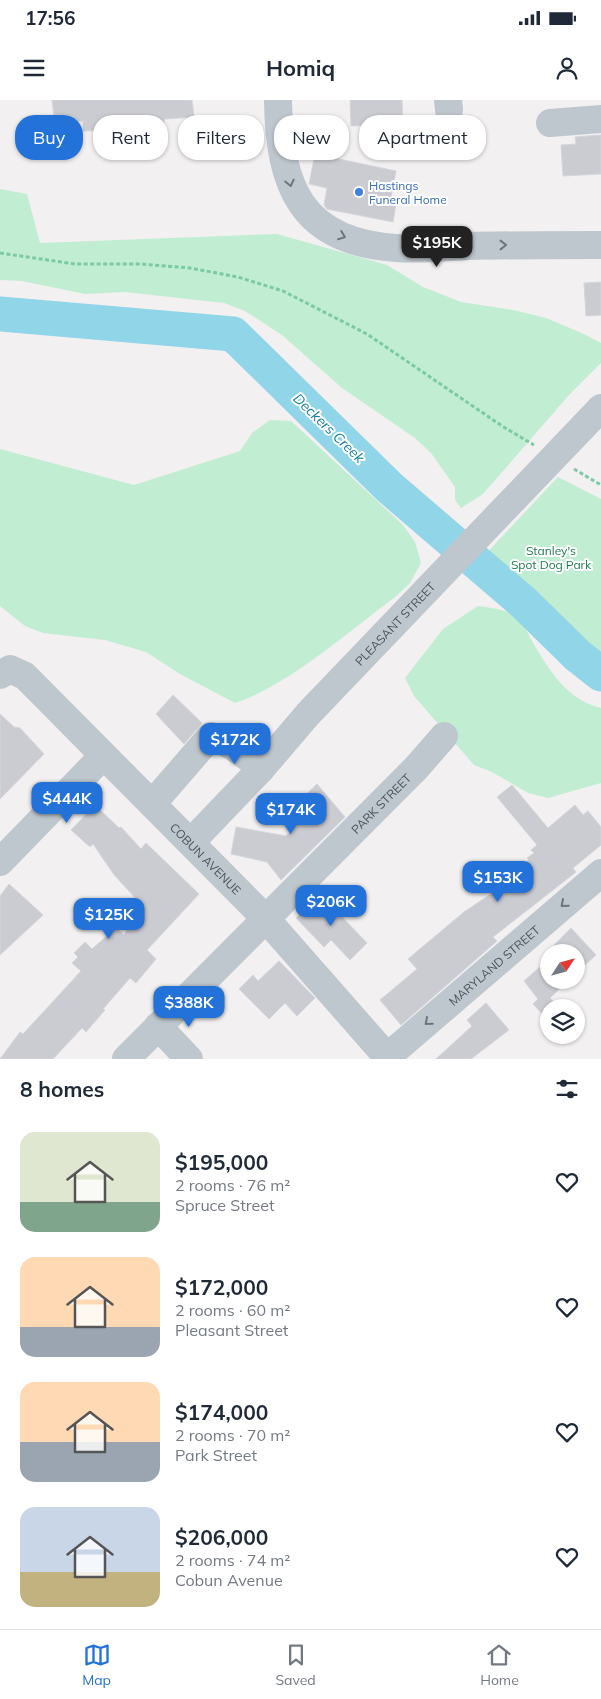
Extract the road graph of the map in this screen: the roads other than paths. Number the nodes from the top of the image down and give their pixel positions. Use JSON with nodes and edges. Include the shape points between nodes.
{"nodes":[{"id":1,"x":278,"y":100,"type":"edge"},
{"id":2,"x":601,"y":118,"type":"edge"},
{"id":3,"x":550,"y":123,"type":"dead end"},
{"id":4,"x":601,"y":245,"type":"edge"},
{"id":5,"x":601,"y":408,"type":"edge"},
{"id":6,"x":4,"y":670,"type":"edge"},
{"id":7,"x":444,"y":736,"type":"dead end"},
{"id":8,"x":103,"y":756,"type":"junction"},
{"id":9,"x":261,"y":769,"type":"junction"},
{"id":10,"x":152,"y":804,"type":"junction"},
{"id":11,"x":191,"y":842,"type":"junction"},
{"id":12,"x":0,"y":862,"type":"edge"},
{"id":13,"x":601,"y":872,"type":"edge"},
{"id":14,"x":266,"y":919,"type":"junction"},
{"id":15,"x":158,"y":1026,"type":"junction"},
{"id":16,"x":388,"y":1058,"type":"edge"},
{"id":17,"x":126,"y":1059,"type":"edge"},
{"id":18,"x":189,"y":1059,"type":"edge"}],
"edges":[{"from":1,"to":4,"type":"street","one_way":true,"via":[[283,150],[292,192],[325,229],[359,242],[396,248]]},
{"from":2,"to":3,"type":"street"},
{"from":5,"to":9,"type":"street","name":"PLEASANT STREET","via":[[308,714]]},
{"from":6,"to":8,"type":"street","name":"COBUN AVENUE","via":[[25,676]]},
{"from":7,"to":14,"type":"street","name":"PARK STREET"},
{"from":8,"to":10,"type":"street","name":"COBUN AVENUE"},
{"from":8,"to":12,"type":"street"},
{"from":9,"to":10,"type":"street","via":[[228,742],[211,736]]},
{"from":9,"to":11,"type":"street","name":"PLEASANT STREET"},
{"from":10,"to":11,"type":"street","name":"COBUN AVENUE"},
{"from":11,"to":14,"type":"street","name":"COBUN AVENUE"},
{"from":13,"to":16,"type":"street","name":"MARYLAND STREET","one_way":true},
{"from":14,"to":15,"type":"street","name":"PARK STREET"},
{"from":14,"to":16,"type":"street","name":"COBUN AVENUE"},
{"from":15,"to":17,"type":"street","name":"PARK STREET"},
{"from":15,"to":18,"type":"street"}]}
